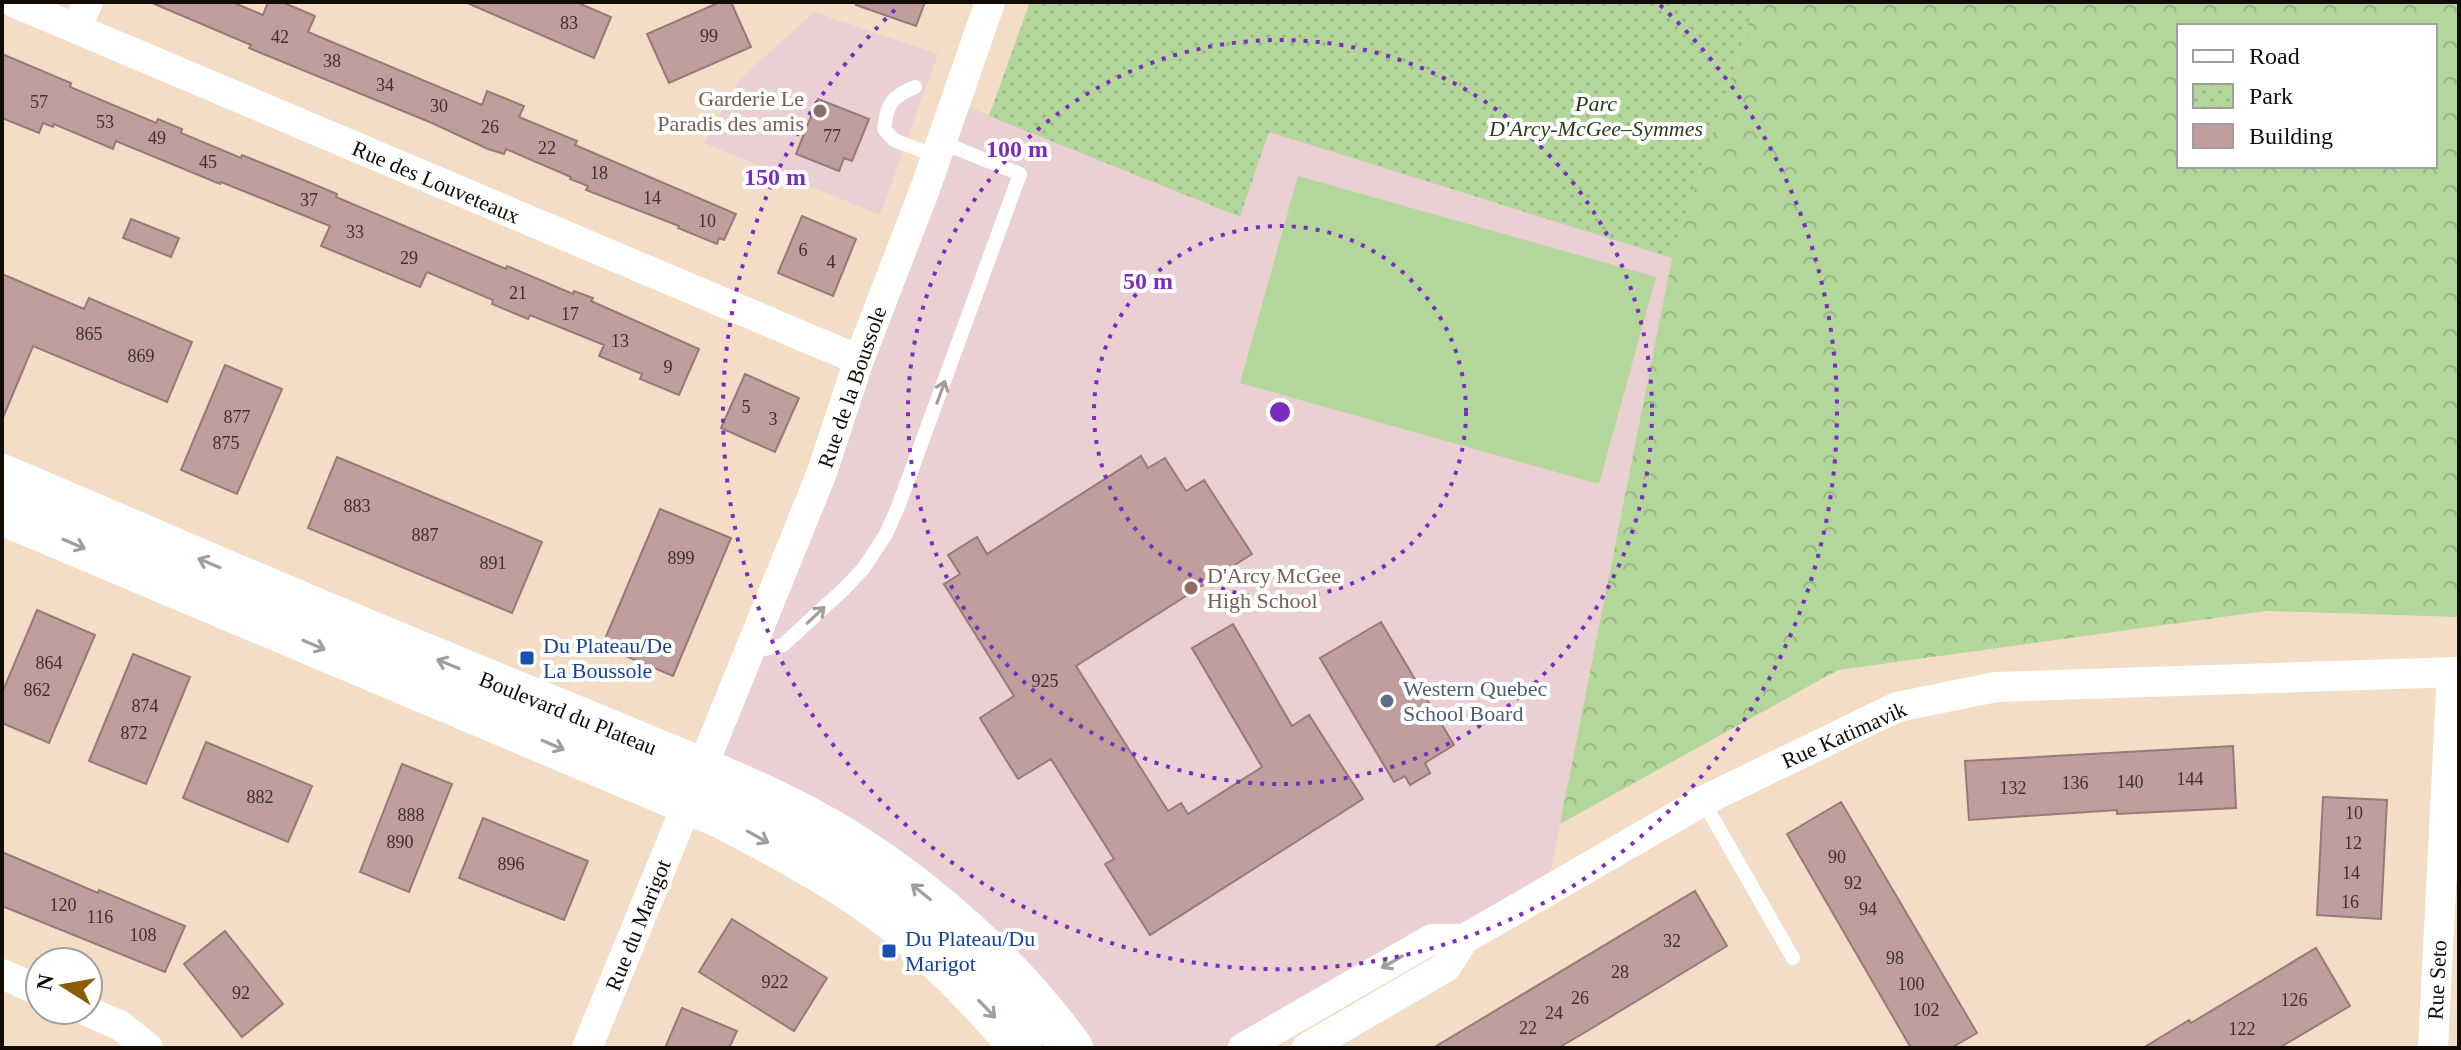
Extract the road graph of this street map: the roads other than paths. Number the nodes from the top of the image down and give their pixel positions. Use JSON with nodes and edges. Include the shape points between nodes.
{"nodes":[{"id":1,"x":13,"y":2,"type":"edge"},
{"id":2,"x":990,"y":2,"type":"edge"},
{"id":3,"x":82,"y":15,"type":"edge"},
{"id":4,"x":915,"y":87,"type":"dead end"},
{"id":5,"x":938,"y":149,"type":"junction"},
{"id":6,"x":859,"y":360,"type":"junction"},
{"id":7,"x":2,"y":475,"type":"edge"},
{"id":8,"x":2,"y":514,"type":"edge"},
{"id":9,"x":750,"y":652,"type":"junction"},
{"id":10,"x":2455,"y":672,"type":"edge"},
{"id":11,"x":695,"y":785,"type":"junction"},
{"id":12,"x":1703,"y":801,"type":"junction"},
{"id":13,"x":1464,"y":939,"type":"junction"},
{"id":14,"x":1793,"y":958,"type":"dead end"},
{"id":15,"x":2,"y":974,"type":"edge"},
{"id":16,"x":24,"y":984,"type":"edge"},
{"id":17,"x":104,"y":1018,"type":"edge"},
{"id":18,"x":148,"y":1048,"type":"edge"},
{"id":19,"x":587,"y":1048,"type":"edge"},
{"id":20,"x":1021,"y":1048,"type":"edge"},
{"id":21,"x":1072,"y":1048,"type":"edge"},
{"id":22,"x":1243,"y":1048,"type":"edge"},
{"id":23,"x":1307,"y":1048,"type":"edge"},
{"id":24,"x":2433,"y":1048,"type":"edge"}],
"edges":[{"from":1,"to":3,"type":"street","name":"Rue des Louveteaux"},
{"from":2,"to":5,"type":"street","name":"Rue de la Boussole"},
{"from":3,"to":6,"type":"street","name":"Rue des Louveteaux"},
{"from":4,"to":5,"type":"lane","via":[[899,93],[887,108],[884,129],[894,140]]},
{"from":5,"to":6,"type":"street","name":"Rue de la Boussole"},
{"from":9,"to":5,"type":"lane","one_way":true,"via":[[783,645],[845,588],[863,569],[898,507],[1020,174]]},
{"from":6,"to":9,"type":"street","name":"Rue de la Boussole","via":[[821,475]]},
{"from":11,"to":7,"type":"main road","name":"Boulevard du Plateau","one_way":true,"via":[[406,647]]},
{"from":8,"to":11,"type":"main road","name":"Boulevard du Plateau","one_way":true},
{"from":9,"to":11,"type":"street","name":"Rue de la Boussole"},
{"from":10,"to":12,"type":"street","name":"Rue Katimavik","via":[[1996,687],[1897,707]]},
{"from":10,"to":24,"type":"street","name":"Rue Seto"},
{"from":11,"to":19,"type":"street","name":"Rue du Marigot"},
{"from":11,"to":20,"type":"main road","name":"Boulevard du Plateau","one_way":true,"via":[[757,836],[862,898],[928,952]]},
{"from":21,"to":11,"type":"main road","name":"Boulevard du Plateau","one_way":true,"via":[[995,960],[918,889],[850,842],[742,784]]},
{"from":12,"to":13,"type":"street","name":"Rue Katimavik"},
{"from":12,"to":14,"type":"lane"},
{"from":13,"to":22,"type":"street","name":"Rue Katimavik","one_way":true,"via":[[1432,939]]},
{"from":13,"to":23,"type":"street","name":"Rue Katimavik","via":[[1446,967]]},
{"from":15,"to":16,"type":"street"},
{"from":17,"to":18,"type":"street"}]}
